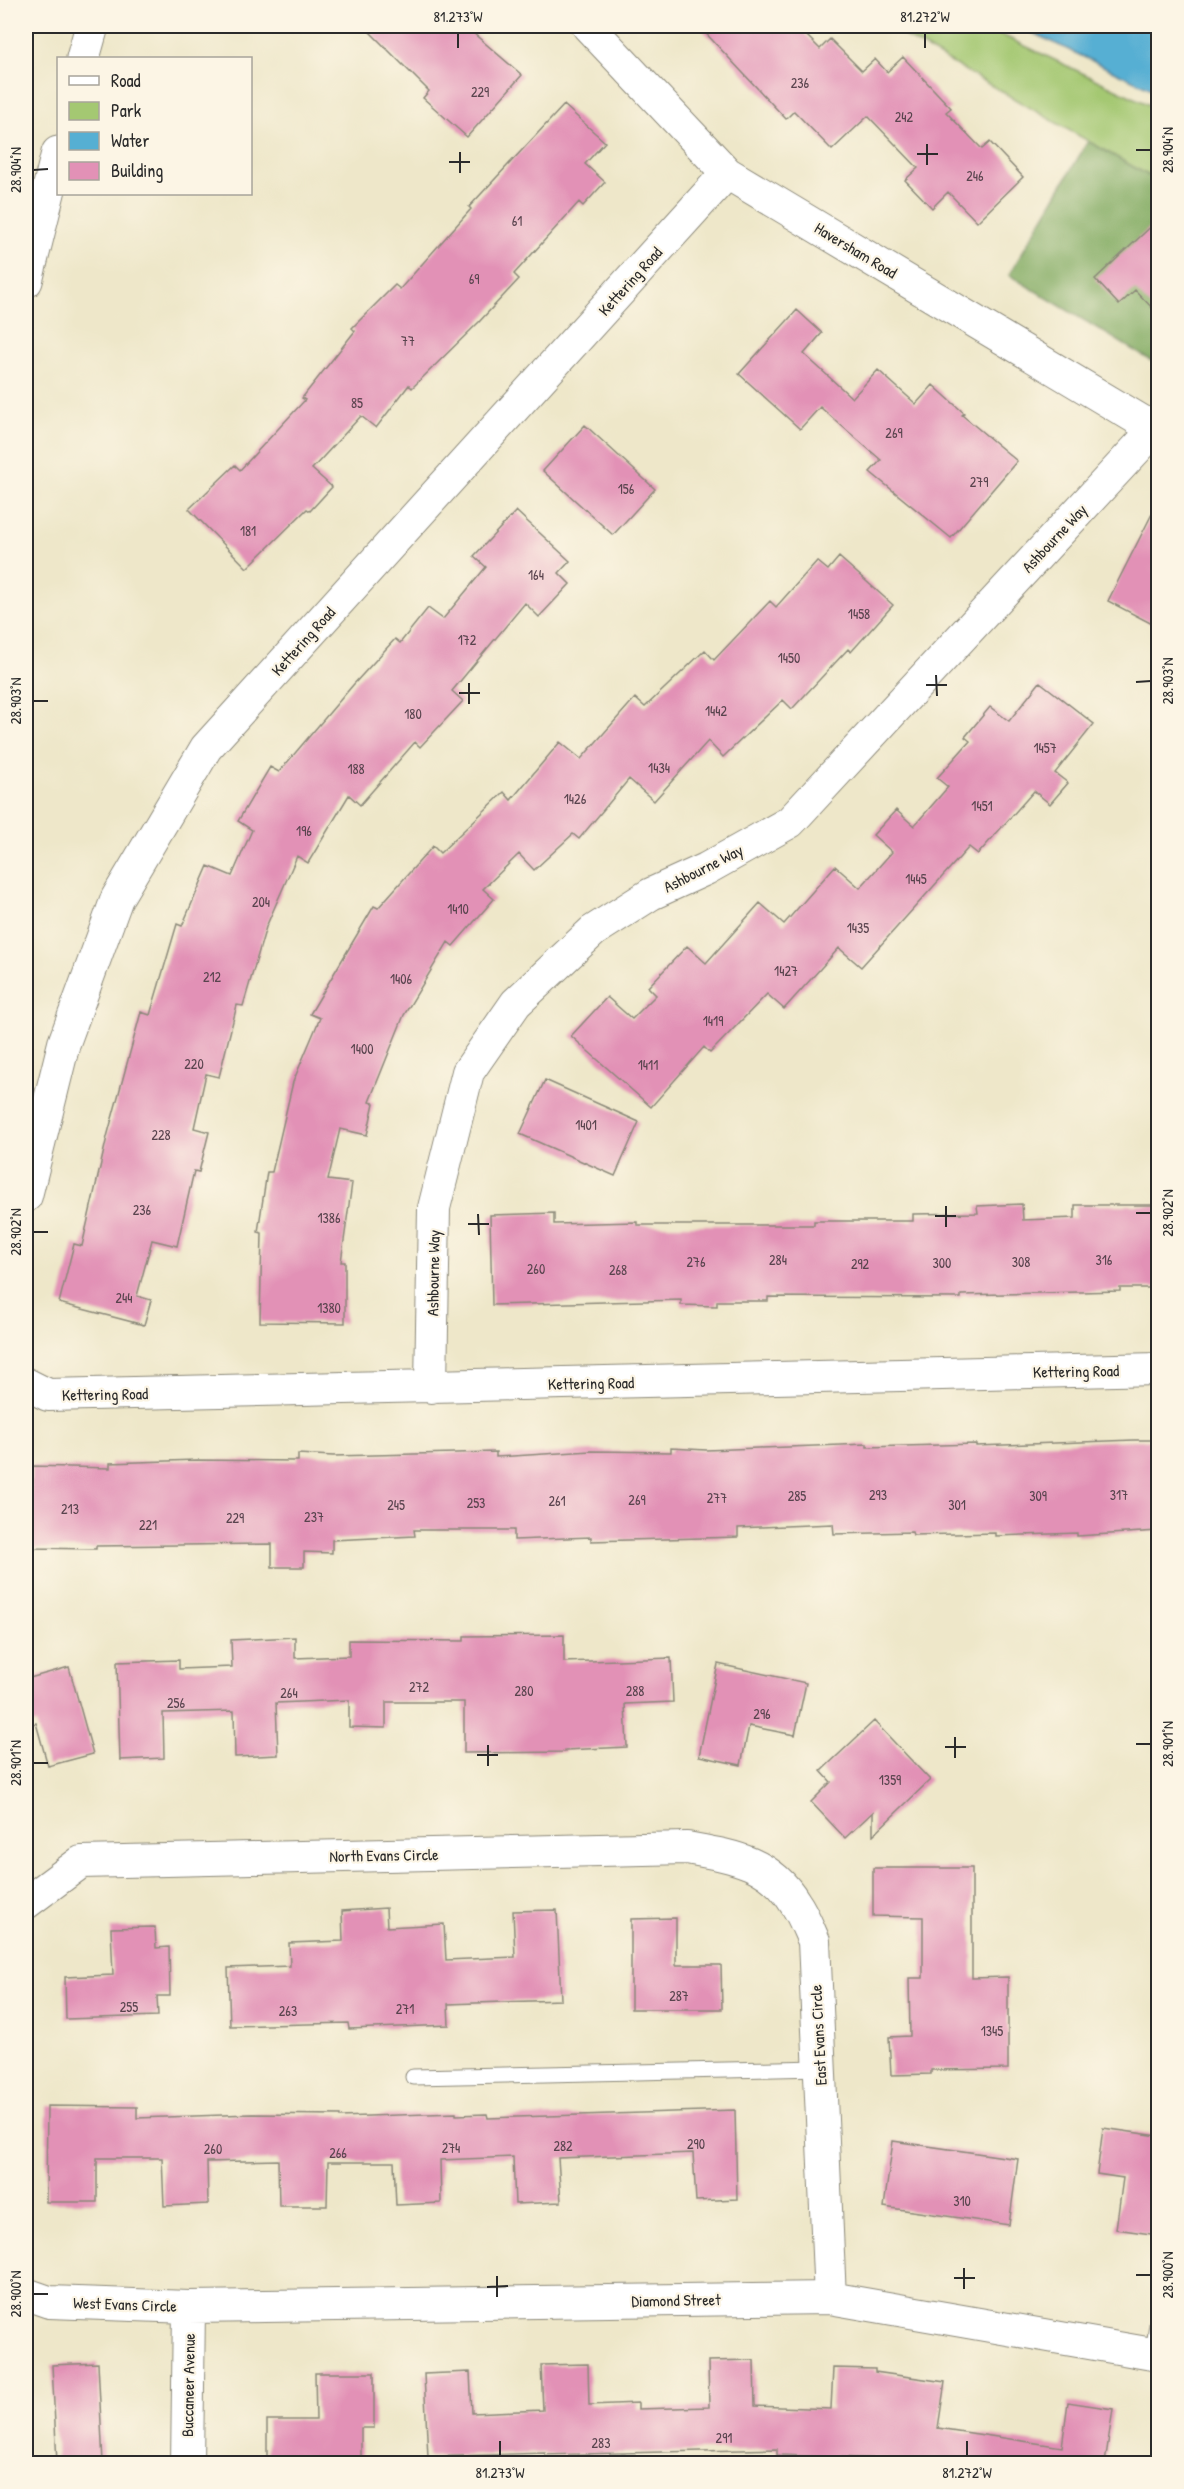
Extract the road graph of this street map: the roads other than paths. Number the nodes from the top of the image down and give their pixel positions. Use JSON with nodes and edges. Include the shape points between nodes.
{"nodes":[{"id":1,"x":92,"y":26,"type":"edge"},
{"id":2,"x":588,"y":26,"type":"edge"},
{"id":3,"x":83,"y":57,"type":"edge"},
{"id":4,"x":57,"y":157,"type":"edge"},
{"id":5,"x":728,"y":173,"type":"junction"},
{"id":6,"x":26,"y":281,"type":"edge"},
{"id":7,"x":1157,"y":430,"type":"edge"},
{"id":8,"x":26,"y":1196,"type":"edge"},
{"id":9,"x":1158,"y":1369,"type":"edge"},
{"id":10,"x":26,"y":1384,"type":"edge"},
{"id":11,"x":431,"y":1387,"type":"junction"},
{"id":12,"x":687,"y":1848,"type":"joint"},
{"id":13,"x":26,"y":1903,"type":"edge"},
{"id":14,"x":819,"y":2068,"type":"junction"},
{"id":15,"x":413,"y":2078,"type":"dead end"},
{"id":16,"x":26,"y":2294,"type":"edge"},
{"id":17,"x":831,"y":2298,"type":"junction"},
{"id":18,"x":189,"y":2307,"type":"junction"},
{"id":19,"x":1158,"y":2316,"type":"edge"},
{"id":20,"x":1156,"y":2354,"type":"edge"},
{"id":21,"x":187,"y":2463,"type":"edge"}],
"edges":[{"from":1,"to":3,"type":"highway"},
{"from":2,"to":5,"type":"street","name":"Haversham Road"},
{"from":4,"to":6,"type":"highway"},
{"from":5,"to":7,"type":"street","name":"Haversham Road"},
{"from":5,"to":8,"type":"street","name":"Kettering Road","via":[[206,748],[117,898],[63,1043]]},
{"from":7,"to":11,"type":"street","name":"Ashbourne Way","via":[[790,822],[651,894],[593,931],[516,1003],[468,1072],[434,1208]]},
{"from":9,"to":11,"type":"street","name":"Kettering Road"},
{"from":10,"to":11,"type":"street","name":"Kettering Road","via":[[48,1395]]},
{"from":12,"to":13,"type":"street","name":"North Evans Circle","via":[[81,1862]]},
{"from":12,"to":14,"type":"street","name":"East Evans Circle","via":[[734,1856],[769,1872],[795,1902],[813,1941]]},
{"from":14,"to":15,"type":"lane"},
{"from":14,"to":17,"type":"street","name":"East Evans Circle"},
{"from":16,"to":18,"type":"street","name":"West Evans Circle","via":[[50,2302]]},
{"from":17,"to":18,"type":"street","name":"Diamond Street"},
{"from":17,"to":20,"type":"street","name":"Diamond Street"},
{"from":18,"to":21,"type":"street","name":"Buccaneer Avenue"},
{"from":19,"to":20,"type":"lane"}]}
